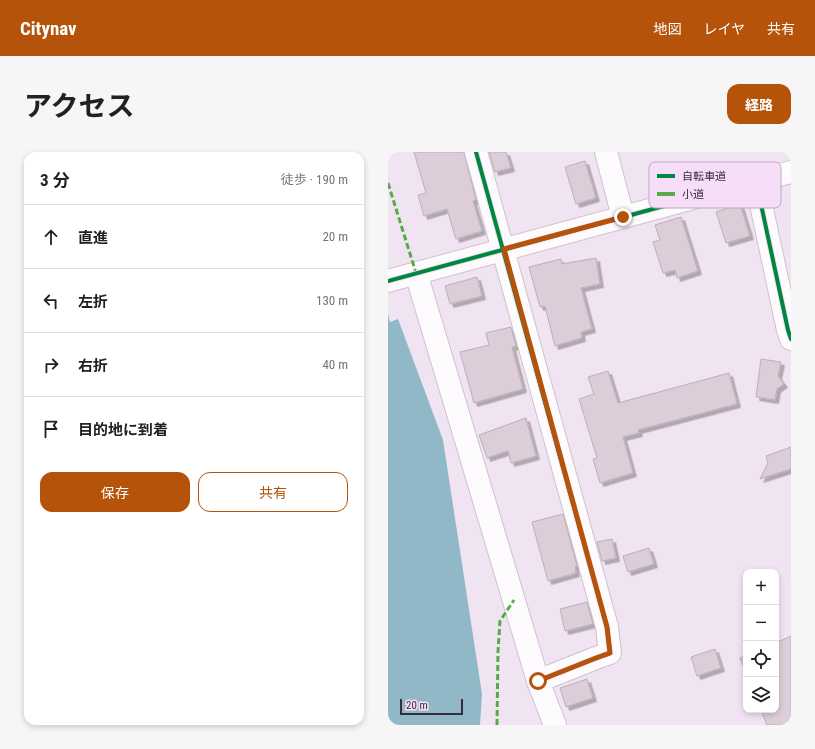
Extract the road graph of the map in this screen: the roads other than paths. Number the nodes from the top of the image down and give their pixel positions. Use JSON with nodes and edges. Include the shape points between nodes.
{"nodes":[{"id":1,"x":476,"y":152,"type":"edge"},
{"id":2,"x":606,"y":152,"type":"edge"},
{"id":3,"x":791,"y":172,"type":"edge"},
{"id":4,"x":781,"y":175,"type":"edge"},
{"id":5,"x":656,"y":208,"type":"edge"},
{"id":6,"x":762,"y":208,"type":"edge"},
{"id":7,"x":623,"y":217,"type":"junction"},
{"id":8,"x":504,"y":249,"type":"junction"},
{"id":9,"x":416,"y":273,"type":"junction"},
{"id":10,"x":388,"y":281,"type":"edge"},
{"id":11,"x":791,"y":339,"type":"edge"},
{"id":12,"x":538,"y":681,"type":"junction"},
{"id":13,"x":555,"y":725,"type":"edge"}],
"edges":[{"from":1,"to":8,"type":"street"},
{"from":2,"to":7,"type":"street"},
{"from":3,"to":4,"type":"street"},
{"from":5,"to":7,"type":"street"},
{"from":6,"to":11,"type":"street"},
{"from":7,"to":8,"type":"street"},
{"from":8,"to":9,"type":"street"},
{"from":8,"to":12,"type":"street","via":[[607,627],[610,653]]},
{"from":9,"to":10,"type":"street"},
{"from":9,"to":12,"type":"street"},
{"from":12,"to":13,"type":"street"}]}
